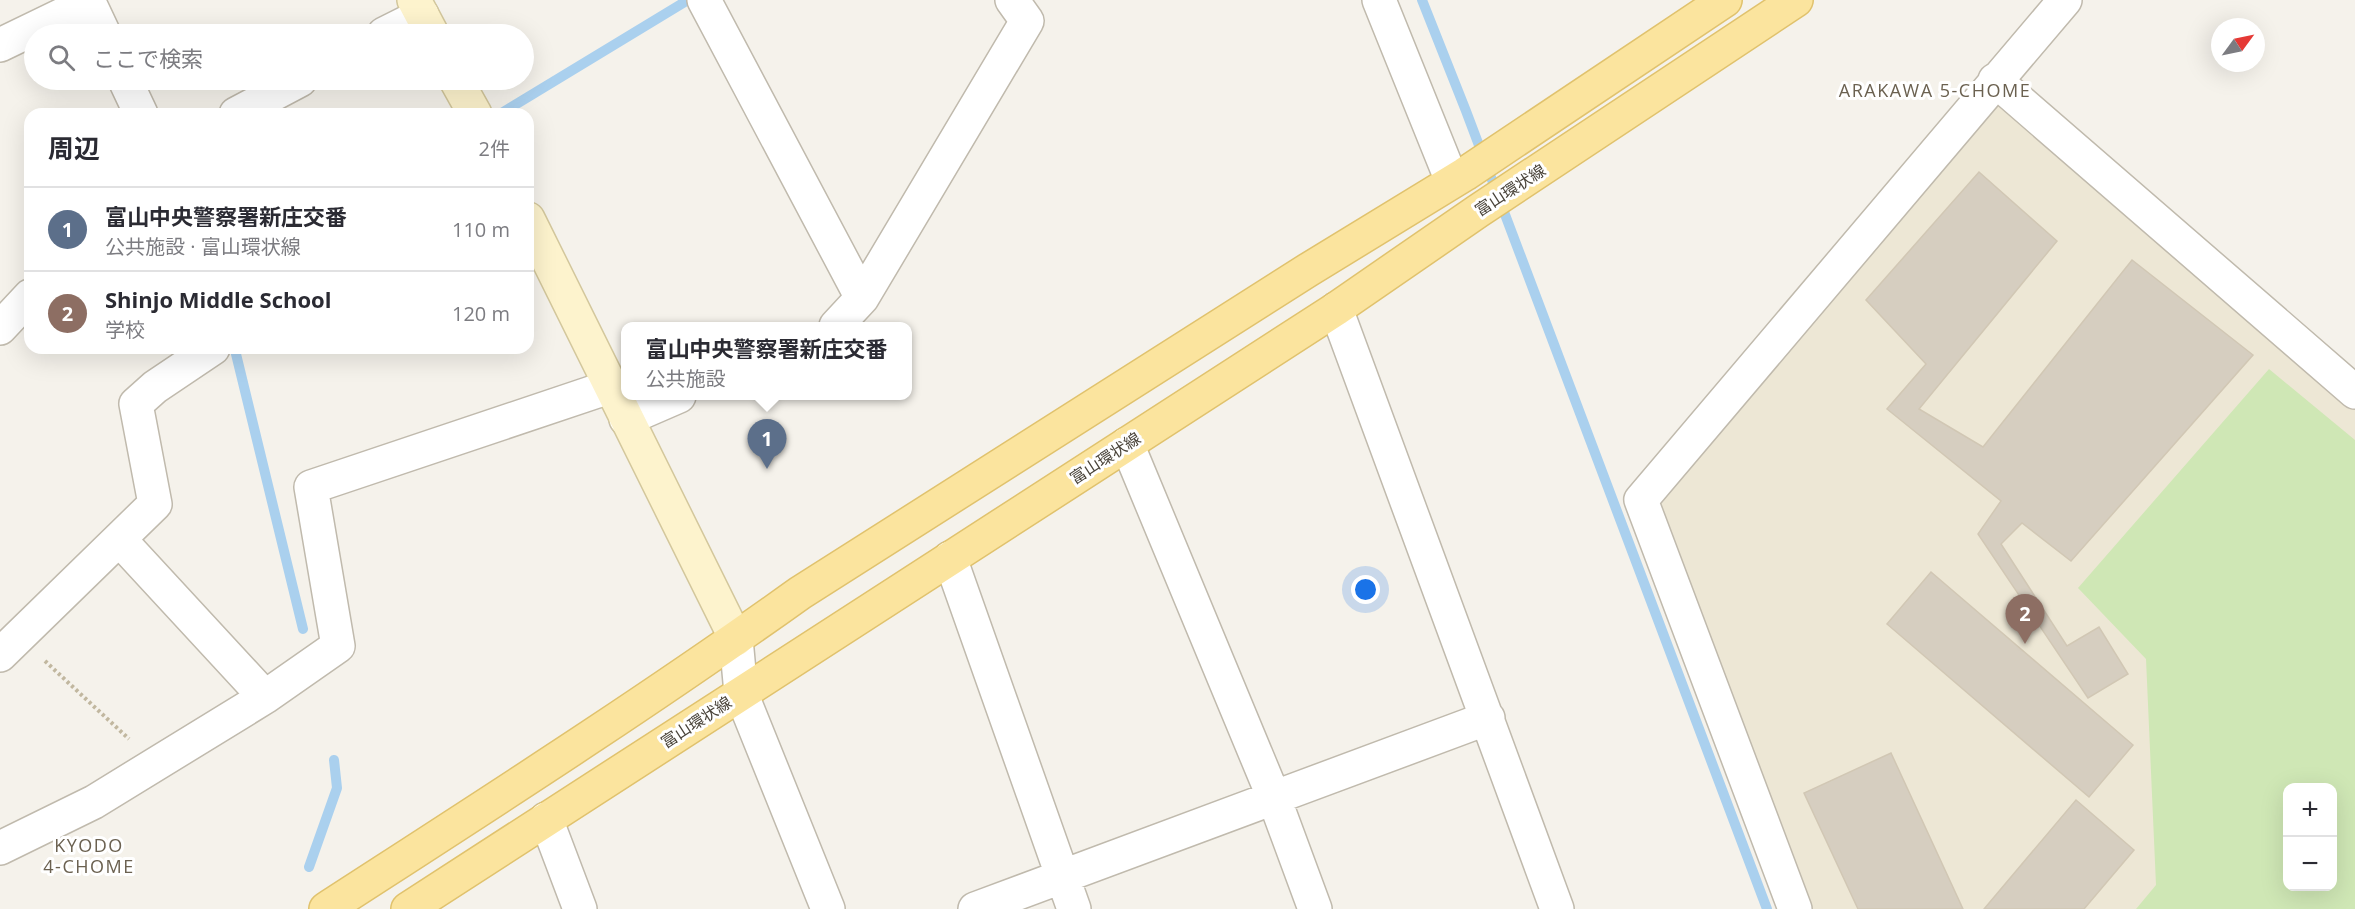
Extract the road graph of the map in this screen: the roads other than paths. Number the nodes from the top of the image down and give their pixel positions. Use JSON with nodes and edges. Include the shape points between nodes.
{"nodes":[{"id":1,"x":704,"y":0,"type":"edge"},
{"id":2,"x":1012,"y":0,"type":"edge"},
{"id":3,"x":1379,"y":0,"type":"edge"},
{"id":4,"x":1725,"y":0,"type":"edge"},
{"id":5,"x":1796,"y":0,"type":"edge"},
{"id":6,"x":2064,"y":0,"type":"edge"},
{"id":7,"x":88,"y":1,"type":"edge"},
{"id":8,"x":423,"y":16,"type":"edge"},
{"id":9,"x":42,"y":24,"type":"edge"},
{"id":10,"x":99,"y":24,"type":"edge"},
{"id":11,"x":406,"y":24,"type":"edge"},
{"id":12,"x":24,"y":33,"type":"edge"},
{"id":13,"x":0,"y":45,"type":"edge"},
{"id":14,"x":1995,"y":80,"type":"junction"},
{"id":15,"x":130,"y":90,"type":"edge"},
{"id":16,"x":281,"y":90,"type":"edge"},
{"id":17,"x":462,"y":90,"type":"edge"},
{"id":18,"x":138,"y":108,"type":"edge"},
{"id":19,"x":247,"y":108,"type":"edge"},
{"id":20,"x":472,"y":108,"type":"edge"},
{"id":21,"x":1458,"y":177,"type":"junction"},
{"id":22,"x":534,"y":231,"type":"edge"},
{"id":23,"x":862,"y":298,"type":"junction"},
{"id":24,"x":24,"y":302,"type":"edge"},
{"id":25,"x":1336,"y":309,"type":"junction"},
{"id":26,"x":840,"y":322,"type":"edge"},
{"id":27,"x":0,"y":328,"type":"edge"},
{"id":28,"x":204,"y":354,"type":"edge"},
{"id":29,"x":612,"y":386,"type":"junction"},
{"id":30,"x":2355,"y":392,"type":"edge"},
{"id":31,"x":670,"y":400,"type":"edge"},
{"id":32,"x":626,"y":419,"type":"junction"},
{"id":33,"x":1127,"y":444,"type":"junction"},
{"id":34,"x":119,"y":539,"type":"junction"},
{"id":35,"x":950,"y":558,"type":"junction"},
{"id":36,"x":736,"y":639,"type":"junction"},
{"id":37,"x":0,"y":655,"type":"edge"},
{"id":38,"x":741,"y":693,"type":"junction"},
{"id":39,"x":265,"y":697,"type":"junction"},
{"id":40,"x":1488,"y":718,"type":"junction"},
{"id":41,"x":1274,"y":798,"type":"junction"},
{"id":42,"x":546,"y":819,"type":"junction"},
{"id":43,"x":0,"y":848,"type":"edge"},
{"id":44,"x":1063,"y":877,"type":"junction"},
{"id":45,"x":326,"y":909,"type":"edge"},
{"id":46,"x":408,"y":909,"type":"edge"},
{"id":47,"x":580,"y":909,"type":"edge"},
{"id":48,"x":828,"y":909,"type":"edge"},
{"id":49,"x":975,"y":909,"type":"edge"},
{"id":50,"x":1074,"y":909,"type":"edge"},
{"id":51,"x":1315,"y":909,"type":"edge"},
{"id":52,"x":1557,"y":909,"type":"edge"},
{"id":53,"x":1795,"y":909,"type":"edge"}],
"edges":[{"from":1,"to":23,"type":"street"},
{"from":2,"to":23,"type":"street","via":[[1027,21]]},
{"from":3,"to":21,"type":"street"},
{"from":4,"to":21,"type":"main road"},
{"from":5,"to":25,"type":"main road","name":"富山環状線"},
{"from":6,"to":14,"type":"street"},
{"from":7,"to":9,"type":"street"},
{"from":7,"to":10,"type":"street"},
{"from":8,"to":11,"type":"street"},
{"from":12,"to":13,"type":"street"},
{"from":14,"to":30,"type":"street"},
{"from":14,"to":53,"type":"street","via":[[1641,500]]},
{"from":15,"to":18,"type":"street"},
{"from":16,"to":19,"type":"street"},
{"from":17,"to":20,"type":"street"},
{"from":21,"to":36,"type":"main road","via":[[800,593]]},
{"from":22,"to":29,"type":"street"},
{"from":23,"to":26,"type":"street"},
{"from":24,"to":27,"type":"street"},
{"from":25,"to":33,"type":"main road","name":"富山環状線"},
{"from":25,"to":40,"type":"street"},
{"from":28,"to":34,"type":"street","via":[[136,404],[155,504]]},
{"from":29,"to":32,"type":"street"},
{"from":29,"to":39,"type":"street","via":[[311,487],[338,646]]},
{"from":31,"to":32,"type":"street"},
{"from":32,"to":36,"type":"street"},
{"from":33,"to":35,"type":"main road","name":"富山環状線"},
{"from":33,"to":41,"type":"street"},
{"from":34,"to":37,"type":"street"},
{"from":34,"to":39,"type":"street"},
{"from":35,"to":38,"type":"main road","name":"富山環状線"},
{"from":35,"to":44,"type":"street"},
{"from":36,"to":38,"type":"street"},
{"from":36,"to":45,"type":"main road"},
{"from":38,"to":42,"type":"main road","name":"富山環状線"},
{"from":38,"to":48,"type":"street"},
{"from":39,"to":43,"type":"street","via":[[94,802]]},
{"from":40,"to":41,"type":"street"},
{"from":40,"to":52,"type":"street"},
{"from":41,"to":44,"type":"street"},
{"from":41,"to":51,"type":"street"},
{"from":42,"to":46,"type":"main road","name":"富山環状線"},
{"from":42,"to":47,"type":"street"},
{"from":44,"to":49,"type":"street"},
{"from":44,"to":50,"type":"street"}]}
